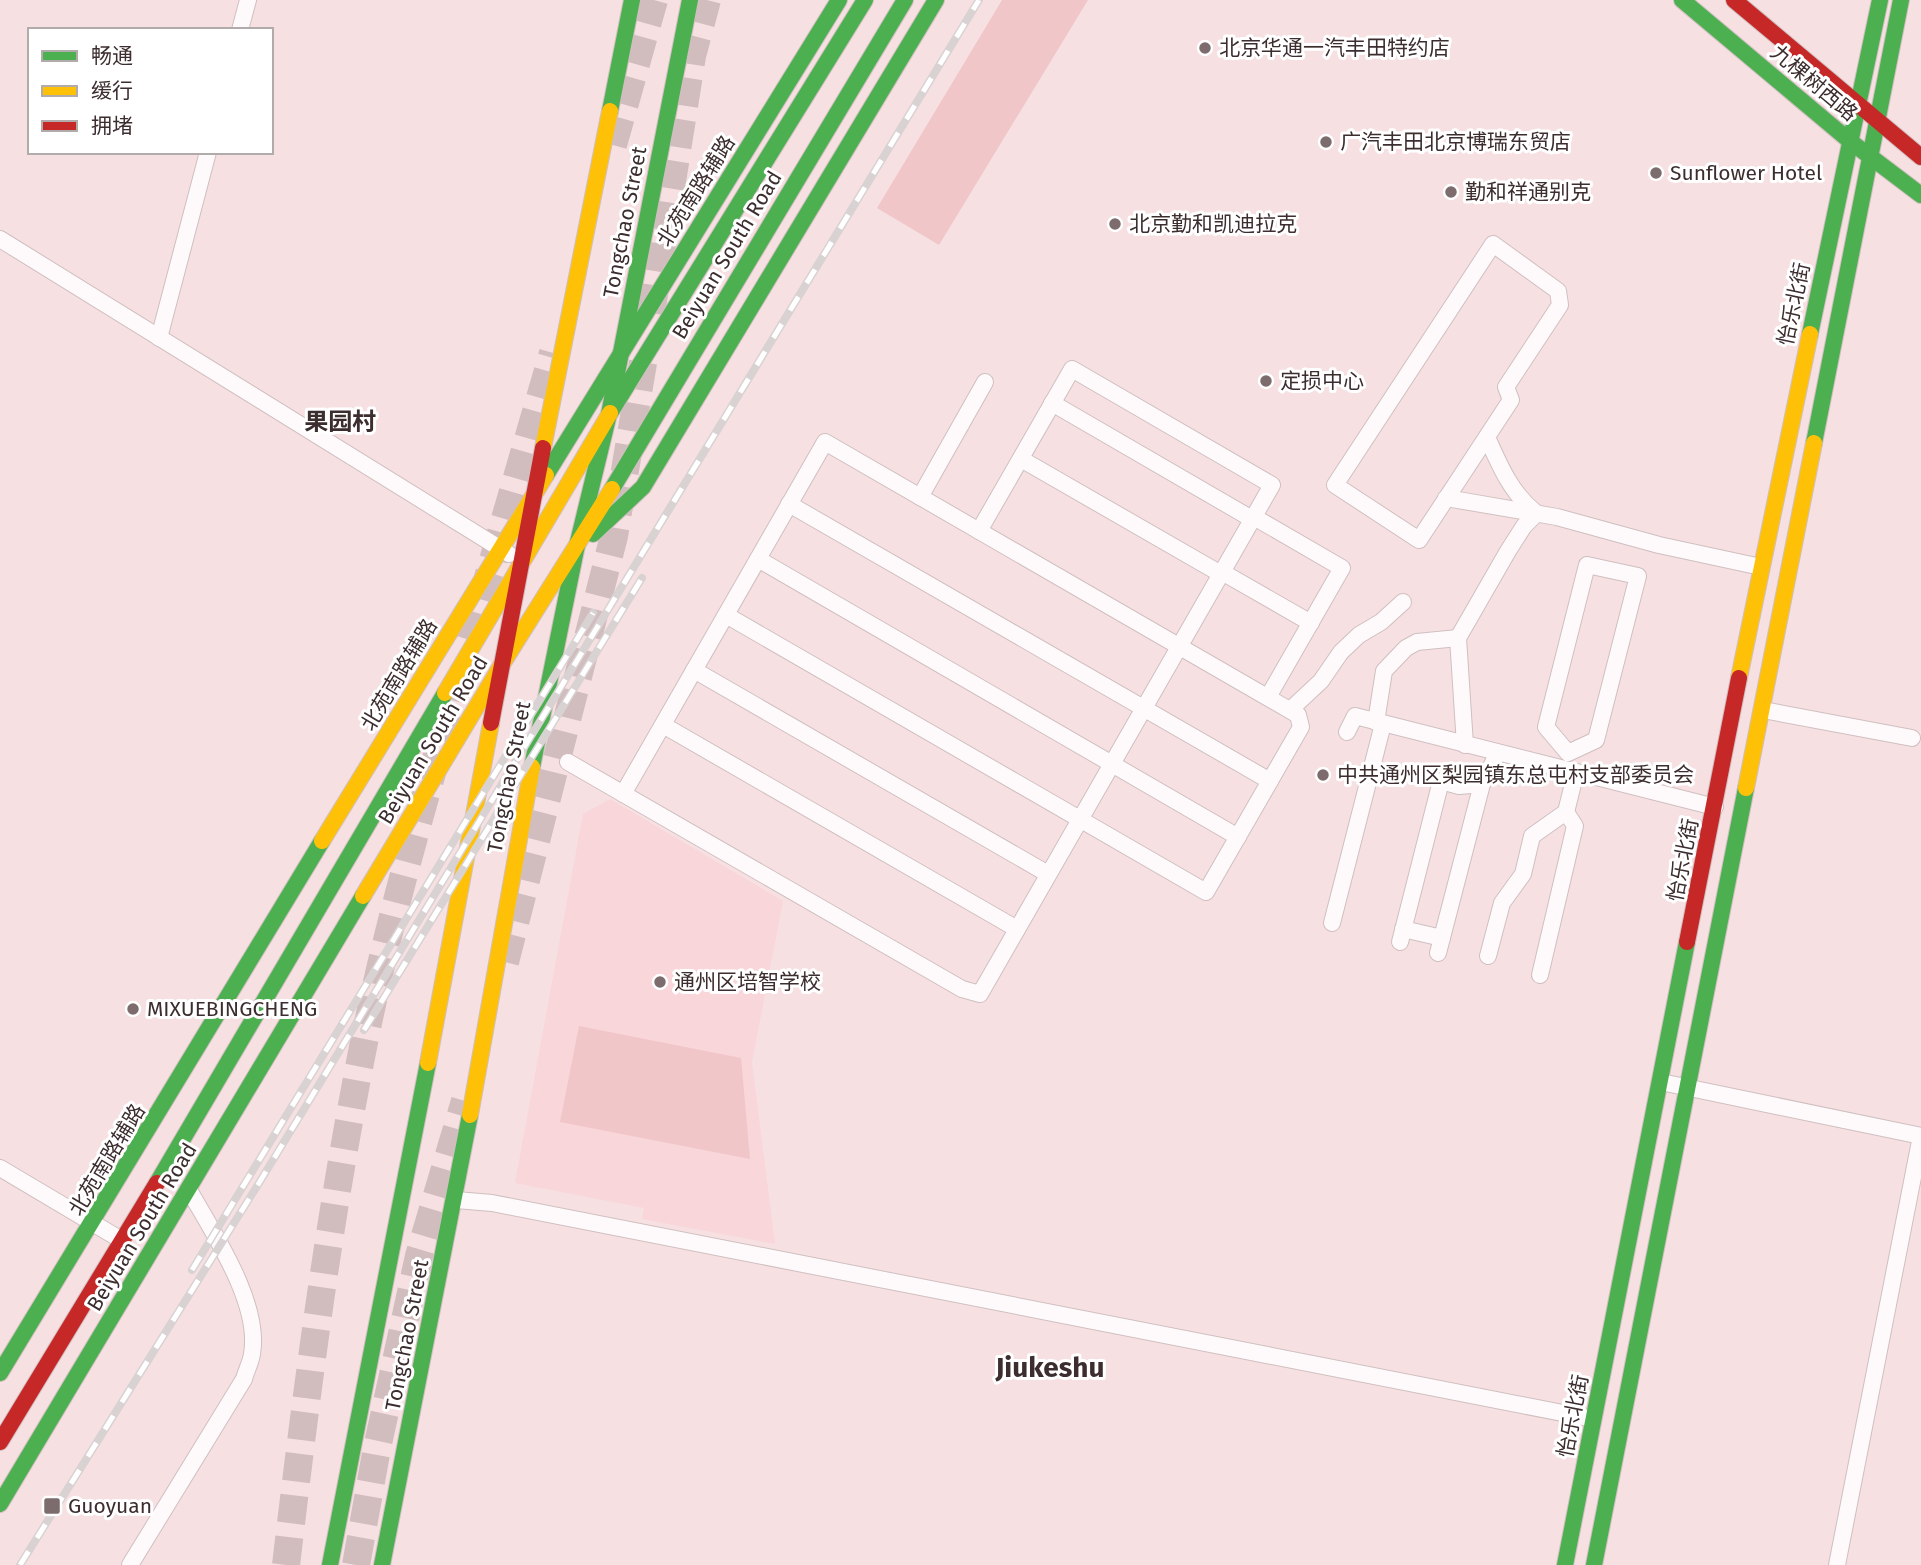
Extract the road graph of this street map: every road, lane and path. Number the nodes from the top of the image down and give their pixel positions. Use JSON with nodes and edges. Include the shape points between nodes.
{"nodes":[{"id":1,"x":248,"y":0,"type":"edge"},
{"id":2,"x":632,"y":0,"type":"edge"},
{"id":3,"x":690,"y":0,"type":"edge"},
{"id":4,"x":839,"y":0,"type":"edge"},
{"id":5,"x":865,"y":0,"type":"edge"},
{"id":6,"x":905,"y":0,"type":"edge"},
{"id":7,"x":936,"y":0,"type":"edge"},
{"id":8,"x":1682,"y":0,"type":"edge"},
{"id":9,"x":1734,"y":0,"type":"edge"},
{"id":10,"x":1880,"y":0,"type":"edge"},
{"id":11,"x":1901,"y":0,"type":"edge"},
{"id":12,"x":241,"y":28,"type":"edge"},
{"id":13,"x":1858,"y":106,"type":"junction"},
{"id":14,"x":1878,"y":121,"type":"junction"},
{"id":15,"x":1851,"y":142,"type":"junction"},
{"id":16,"x":207,"y":154,"type":"edge"},
{"id":17,"x":1871,"y":157,"type":"junction"},
{"id":18,"x":1921,"y":157,"type":"edge"},
{"id":19,"x":1921,"y":195,"type":"edge"},
{"id":20,"x":0,"y":239,"type":"edge"},
{"id":21,"x":159,"y":338,"type":"junction"},
{"id":22,"x":622,"y":352,"type":"junction"},
{"id":23,"x":985,"y":382,"type":"dead end"},
{"id":24,"x":1052,"y":404,"type":"junction"},
{"id":25,"x":609,"y":414,"type":"junction"},
{"id":26,"x":1487,"y":437,"type":"junction"},
{"id":27,"x":1021,"y":459,"type":"junction"},
{"id":28,"x":534,"y":494,"type":"junction"},
{"id":29,"x":920,"y":497,"type":"junction"},
{"id":30,"x":1446,"y":498,"type":"junction"},
{"id":31,"x":789,"y":504,"type":"junction"},
{"id":32,"x":1537,"y":513,"type":"junction"},
{"id":33,"x":1253,"y":518,"type":"junction"},
{"id":34,"x":979,"y":531,"type":"junction"},
{"id":35,"x":500,"y":550,"type":"junction"},
{"id":36,"x":576,"y":550,"type":"junction"},
{"id":37,"x":758,"y":559,"type":"junction"},
{"id":38,"x":521,"y":561,"type":"junction"},
{"id":39,"x":1761,"y":567,"type":"junction"},
{"id":40,"x":1221,"y":573,"type":"junction"},
{"id":41,"x":1403,"y":602,"type":"dead end"},
{"id":42,"x":726,"y":615,"type":"junction"},
{"id":43,"x":1311,"y":623,"type":"junction"},
{"id":44,"x":1458,"y":638,"type":"junction"},
{"id":45,"x":1179,"y":646,"type":"junction"},
{"id":46,"x":504,"y":661,"type":"junction"},
{"id":47,"x":694,"y":670,"type":"junction"},
{"id":48,"x":1268,"y":698,"type":"junction"},
{"id":49,"x":1143,"y":709,"type":"junction"},
{"id":50,"x":1290,"y":710,"type":"junction"},
{"id":51,"x":1763,"y":710,"type":"junction"},
{"id":52,"x":1380,"y":723,"type":"junction"},
{"id":53,"x":663,"y":725,"type":"junction"},
{"id":54,"x":1347,"y":732,"type":"dead end"},
{"id":55,"x":1912,"y":738,"type":"dead end"},
{"id":56,"x":1465,"y":744,"type":"junction"},
{"id":57,"x":1498,"y":753,"type":"junction"},
{"id":58,"x":568,"y":762,"type":"dead end"},
{"id":59,"x":1112,"y":764,"type":"junction"},
{"id":60,"x":1569,"y":765,"type":"junction"},
{"id":61,"x":1270,"y":781,"type":"junction"},
{"id":62,"x":1482,"y":784,"type":"junction"},
{"id":63,"x":623,"y":794,"type":"junction"},
{"id":64,"x":1715,"y":807,"type":"junction"},
{"id":65,"x":1566,"y":812,"type":"junction"},
{"id":66,"x":1080,"y":819,"type":"junction"},
{"id":67,"x":1238,"y":836,"type":"junction"},
{"id":68,"x":1048,"y":874,"type":"junction"},
{"id":69,"x":1332,"y":923,"type":"dead end"},
{"id":70,"x":1017,"y":929,"type":"junction"},
{"id":71,"x":1488,"y":956,"type":"dead end"},
{"id":72,"x":1540,"y":975,"type":"dead end"},
{"id":73,"x":1661,"y":1082,"type":"junction"},
{"id":74,"x":1689,"y":1088,"type":"junction"},
{"id":75,"x":1921,"y":1136,"type":"edge"},
{"id":76,"x":0,"y":1168,"type":"edge"},
{"id":77,"x":189,"y":1190,"type":"junction"},
{"id":78,"x":456,"y":1200,"type":"junction"},
{"id":79,"x":93,"y":1223,"type":"junction"},
{"id":80,"x":123,"y":1241,"type":"junction"},
{"id":81,"x":0,"y":1373,"type":"edge"},
{"id":82,"x":1594,"y":1419,"type":"junction"},
{"id":83,"x":0,"y":1442,"type":"edge"},
{"id":84,"x":0,"y":1504,"type":"edge"},
{"id":85,"x":130,"y":1565,"type":"edge"},
{"id":86,"x":330,"y":1565,"type":"edge"},
{"id":87,"x":382,"y":1565,"type":"edge"},
{"id":88,"x":1565,"y":1565,"type":"edge"},
{"id":89,"x":1594,"y":1565,"type":"edge"},
{"id":90,"x":1837,"y":1565,"type":"edge"}],
"edges":[{"from":1,"to":12,"type":"street"},
{"from":2,"to":28,"type":"main road","name":"Tongchao Street"},
{"from":3,"to":22,"type":"main road","name":"Tongchao Street"},
{"from":4,"to":22,"type":"main road","name":"北苑南路辅路"},
{"from":5,"to":25,"type":"main road","name":"Beiyuan South Road"},
{"from":6,"to":36,"type":"main road","name":"Beiyuan South Road"},
{"from":7,"to":36,"type":"main road","via":[[643,487]]},
{"from":8,"to":15,"type":"main road","name":"九棵树西路"},
{"from":9,"to":13,"type":"main road","name":"九棵树西路"},
{"from":10,"to":13,"type":"main road","name":"怡乐北街"},
{"from":11,"to":14,"type":"main road"},
{"from":13,"to":14,"type":"main road","name":"九棵树西路"},
{"from":13,"to":15,"type":"main road","name":"怡乐北街"},
{"from":14,"to":17,"type":"main road"},
{"from":14,"to":18,"type":"main road","name":"九棵树西路"},
{"from":15,"to":17,"type":"main road","name":"九棵树西路"},
{"from":15,"to":39,"type":"main road","name":"怡乐北街"},
{"from":16,"to":21,"type":"street"},
{"from":17,"to":19,"type":"main road","name":"九棵树西路"},
{"from":17,"to":51,"type":"main road"},
{"from":20,"to":21,"type":"street"},
{"from":21,"to":35,"type":"street"},
{"from":22,"to":25,"type":"main road","name":"Tongchao Street"},
{"from":22,"to":28,"type":"main road","name":"北苑南路辅路"},
{"from":23,"to":29,"type":"street"},
{"from":24,"to":27,"type":"street"},
{"from":24,"to":33,"type":"street"},
{"from":24,"to":33,"type":"street","via":[[1072,369],[1272,485]]},
{"from":25,"to":36,"type":"main road","name":"Tongchao Street"},
{"from":25,"to":38,"type":"main road","name":"Beiyuan South Road"},
{"from":26,"to":30,"type":"street"},
{"from":26,"to":30,"type":"street","via":[[1511,400],[1506,387],[1560,305],[1558,291],[1493,244],[1335,485],[1419,540]]},
{"from":26,"to":32,"type":"street","via":[[1510,484]]},
{"from":27,"to":34,"type":"street"},
{"from":27,"to":40,"type":"street"},
{"from":28,"to":35,"type":"main road","name":"北苑南路辅路"},
{"from":28,"to":38,"type":"main road","name":"Tongchao Street"},
{"from":29,"to":31,"type":"street","via":[[825,442]]},
{"from":29,"to":34,"type":"street"},
{"from":30,"to":32,"type":"street"},
{"from":31,"to":37,"type":"street"},
{"from":31,"to":49,"type":"street"},
{"from":32,"to":39,"type":"street"},
{"from":32,"to":44,"type":"street","via":[[1513,542]]},
{"from":33,"to":40,"type":"street"},
{"from":33,"to":43,"type":"street","via":[[1342,568]]},
{"from":34,"to":45,"type":"street"},
{"from":35,"to":38,"type":"street"},
{"from":35,"to":79,"type":"main road","name":"北苑南路辅路"},
{"from":36,"to":46,"type":"main road","name":"Beiyuan South Road"},
{"from":36,"to":78,"type":"main road","name":"Tongchao Street","via":[[513,863]]},
{"from":37,"to":42,"type":"street"},
{"from":37,"to":59,"type":"street"},
{"from":38,"to":46,"type":"main road","name":"Tongchao Street"},
{"from":38,"to":80,"type":"main road","name":"Beiyuan South Road"},
{"from":39,"to":64,"type":"main road","name":"怡乐北街"},
{"from":40,"to":43,"type":"street"},
{"from":40,"to":45,"type":"street"},
{"from":41,"to":50,"type":"street","via":[[1341,652],[1321,681]]},
{"from":42,"to":47,"type":"street"},
{"from":42,"to":66,"type":"street"},
{"from":43,"to":48,"type":"street"},
{"from":44,"to":52,"type":"street","via":[[1417,642],[1384,671]]},
{"from":44,"to":56,"type":"street"},
{"from":45,"to":48,"type":"street"},
{"from":45,"to":49,"type":"street"},
{"from":46,"to":77,"type":"main road","name":"Beiyuan South Road"},
{"from":46,"to":86,"type":"main road","name":"Tongchao Street"},
{"from":47,"to":53,"type":"street"},
{"from":47,"to":68,"type":"street"},
{"from":48,"to":50,"type":"street"},
{"from":49,"to":59,"type":"street"},
{"from":49,"to":61,"type":"street"},
{"from":50,"to":61,"type":"street","via":[[1298,715],[1301,727]]},
{"from":51,"to":55,"type":"street"},
{"from":51,"to":74,"type":"main road"},
{"from":52,"to":54,"type":"street","via":[[1355,716]]},
{"from":52,"to":56,"type":"street"},
{"from":52,"to":69,"type":"street"},
{"from":53,"to":63,"type":"street"},
{"from":53,"to":70,"type":"street"},
{"from":56,"to":57,"type":"street"},
{"from":57,"to":60,"type":"street"},
{"from":57,"to":62,"type":"street"},
{"from":58,"to":63,"type":"street"},
{"from":59,"to":66,"type":"street"},
{"from":59,"to":67,"type":"street"},
{"from":60,"to":60,"type":"street","via":[[1596,740],[1638,576],[1587,565],[1546,727]]},
{"from":60,"to":64,"type":"street"},
{"from":60,"to":65,"type":"street"},
{"from":61,"to":67,"type":"street"},
{"from":62,"to":62,"type":"street","via":[[1440,945],[1402,936],[1441,781],[1459,786]]},
{"from":63,"to":70,"type":"street","via":[[962,989],[980,994]]},
{"from":64,"to":73,"type":"main road","name":"怡乐北街"},
{"from":65,"to":71,"type":"street","via":[[1532,836],[1523,874],[1502,903]]},
{"from":65,"to":72,"type":"street","via":[[1574,826]]},
{"from":66,"to":67,"type":"street","via":[[1206,892]]},
{"from":66,"to":68,"type":"street"},
{"from":68,"to":70,"type":"street"},
{"from":73,"to":74,"type":"street"},
{"from":73,"to":82,"type":"main road","name":"怡乐北街"},
{"from":74,"to":75,"type":"street"},
{"from":74,"to":89,"type":"main road"},
{"from":75,"to":90,"type":"street"},
{"from":76,"to":79,"type":"street"},
{"from":77,"to":84,"type":"main road","name":"Beiyuan South Road"},
{"from":77,"to":85,"type":"street","via":[[234,1273],[251,1320],[252,1353],[244,1379]]},
{"from":78,"to":82,"type":"street","via":[[506,1206]]},
{"from":78,"to":87,"type":"main road","name":"Tongchao Street"},
{"from":79,"to":80,"type":"street"},
{"from":79,"to":81,"type":"main road","name":"北苑南路辅路"},
{"from":80,"to":83,"type":"main road","name":"Beiyuan South Road"},
{"from":82,"to":88,"type":"main road","name":"怡乐北街"}]}
